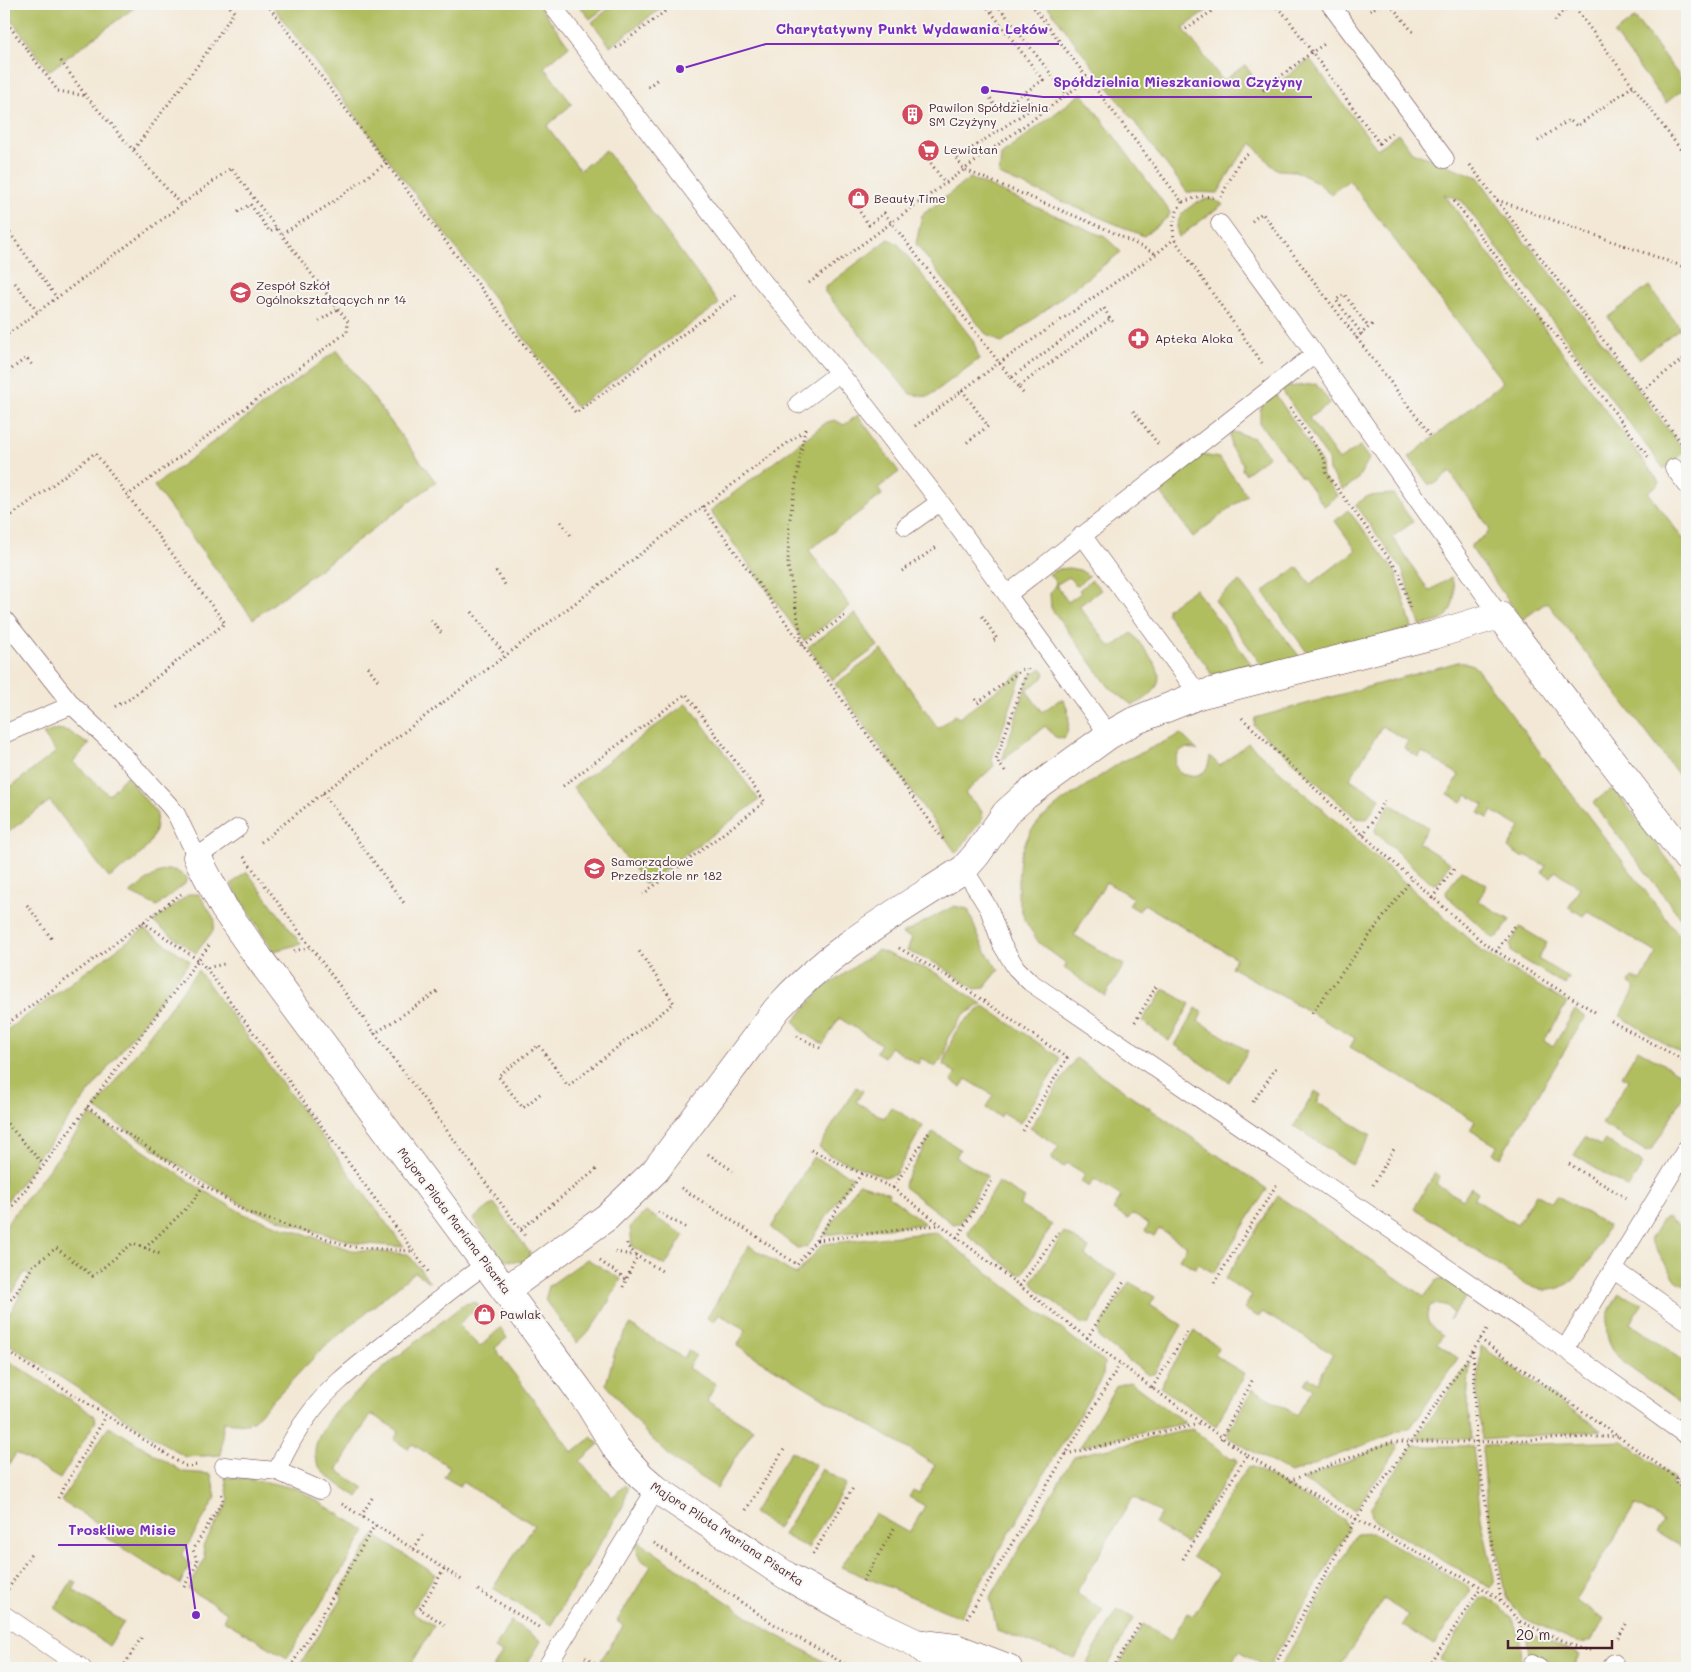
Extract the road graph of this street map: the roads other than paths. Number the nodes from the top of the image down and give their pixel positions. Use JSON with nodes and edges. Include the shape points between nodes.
{"nodes":[{"id":1,"x":551,"y":4,"type":"edge"},
{"id":2,"x":1330,"y":4,"type":"edge"},
{"id":3,"x":1445,"y":159,"type":"dead end"},
{"id":4,"x":1220,"y":224,"type":"dead end"},
{"id":5,"x":1315,"y":354,"type":"junction"},
{"id":6,"x":839,"y":373,"type":"junction"},
{"id":7,"x":798,"y":404,"type":"dead end"},
{"id":8,"x":1674,"y":468,"type":"dead end"},
{"id":9,"x":1687,"y":485,"type":"edge"},
{"id":10,"x":940,"y":502,"type":"junction"},
{"id":11,"x":906,"y":526,"type":"dead end"},
{"id":12,"x":1082,"y":535,"type":"junction"},
{"id":13,"x":1008,"y":594,"type":"junction"},
{"id":14,"x":1500,"y":615,"type":"junction"},
{"id":15,"x":4,"y":619,"type":"edge"},
{"id":16,"x":1210,"y":692,"type":"junction"},
{"id":17,"x":72,"y":705,"type":"junction"},
{"id":18,"x":4,"y":734,"type":"edge"},
{"id":19,"x":1109,"y":735,"type":"junction"},
{"id":20,"x":238,"y":828,"type":"dead end"},
{"id":21,"x":197,"y":857,"type":"junction"},
{"id":22,"x":1687,"y":858,"type":"edge"},
{"id":23,"x":964,"y":869,"type":"junction"},
{"id":24,"x":1687,"y":1148,"type":"edge"},
{"id":25,"x":486,"y":1264,"type":"junction"},
{"id":26,"x":1614,"y":1270,"type":"junction"},
{"id":27,"x":506,"y":1290,"type":"junction"},
{"id":28,"x":1687,"y":1321,"type":"edge"},
{"id":29,"x":1565,"y":1349,"type":"junction"},
{"id":30,"x":1687,"y":1436,"type":"edge"},
{"id":31,"x":224,"y":1466,"type":"road end"},
{"id":32,"x":277,"y":1471,"type":"junction"},
{"id":33,"x":656,"y":1489,"type":"junction"},
{"id":34,"x":320,"y":1490,"type":"road end"},
{"id":35,"x":4,"y":1615,"type":"edge"},
{"id":36,"x":916,"y":1643,"type":"junction"},
{"id":37,"x":82,"y":1668,"type":"edge"},
{"id":38,"x":546,"y":1668,"type":"edge"},
{"id":39,"x":947,"y":1668,"type":"edge"},
{"id":40,"x":1008,"y":1668,"type":"edge"}],
"edges":[{"from":1,"to":6,"type":"lane","via":[[760,278]]},
{"from":2,"to":3,"type":"lane"},
{"from":4,"to":5,"type":"lane"},
{"from":5,"to":12,"type":"lane"},
{"from":5,"to":14,"type":"lane"},
{"from":6,"to":7,"type":"lane"},
{"from":6,"to":10,"type":"lane"},
{"from":8,"to":9,"type":"lane"},
{"from":10,"to":11,"type":"lane"},
{"from":10,"to":13,"type":"lane"},
{"from":12,"to":13,"type":"lane"},
{"from":12,"to":16,"type":"lane"},
{"from":13,"to":19,"type":"lane"},
{"from":14,"to":16,"type":"street"},
{"from":14,"to":22,"type":"street"},
{"from":15,"to":17,"type":"lane","name":"Majora Pilota Mariana Pisarka"},
{"from":16,"to":19,"type":"street","via":[[1134,720]]},
{"from":17,"to":18,"type":"lane"},
{"from":17,"to":21,"type":"lane","name":"Majora Pilota Mariana Pisarka","via":[[168,804]]},
{"from":19,"to":23,"type":"street","via":[[1006,813]]},
{"from":20,"to":21,"type":"lane"},
{"from":21,"to":25,"type":"street","name":"Majora Pilota Mariana Pisarka","via":[[224,908],[259,958]]},
{"from":23,"to":27,"type":"street","via":[[840,950],[795,988],[655,1171],[607,1217]]},
{"from":23,"to":29,"type":"lane","via":[[989,909],[1002,945],[1016,968],[1030,982]]},
{"from":24,"to":26,"type":"lane"},
{"from":25,"to":27,"type":"street","name":"Majora Pilota Mariana Pisarka"},
{"from":25,"to":32,"type":"lane","via":[[325,1394],[298,1430]]},
{"from":26,"to":28,"type":"lane"},
{"from":26,"to":29,"type":"lane"},
{"from":27,"to":33,"type":"street","name":"Majora Pilota Mariana Pisarka","via":[[589,1404],[616,1448]]},
{"from":29,"to":30,"type":"lane"},
{"from":31,"to":32,"type":"lane"},
{"from":32,"to":34,"type":"lane"},
{"from":33,"to":36,"type":"street","name":"Majora Pilota Mariana Pisarka","via":[[788,1576],[859,1616]]},
{"from":33,"to":38,"type":"lane"},
{"from":35,"to":37,"type":"lane"},
{"from":36,"to":39,"type":"street","name":"Majora Pilota Mariana Pisarka"},
{"from":36,"to":40,"type":"street","name":"Majora Pilota Mariana Pisarka","via":[[956,1648]]}]}
